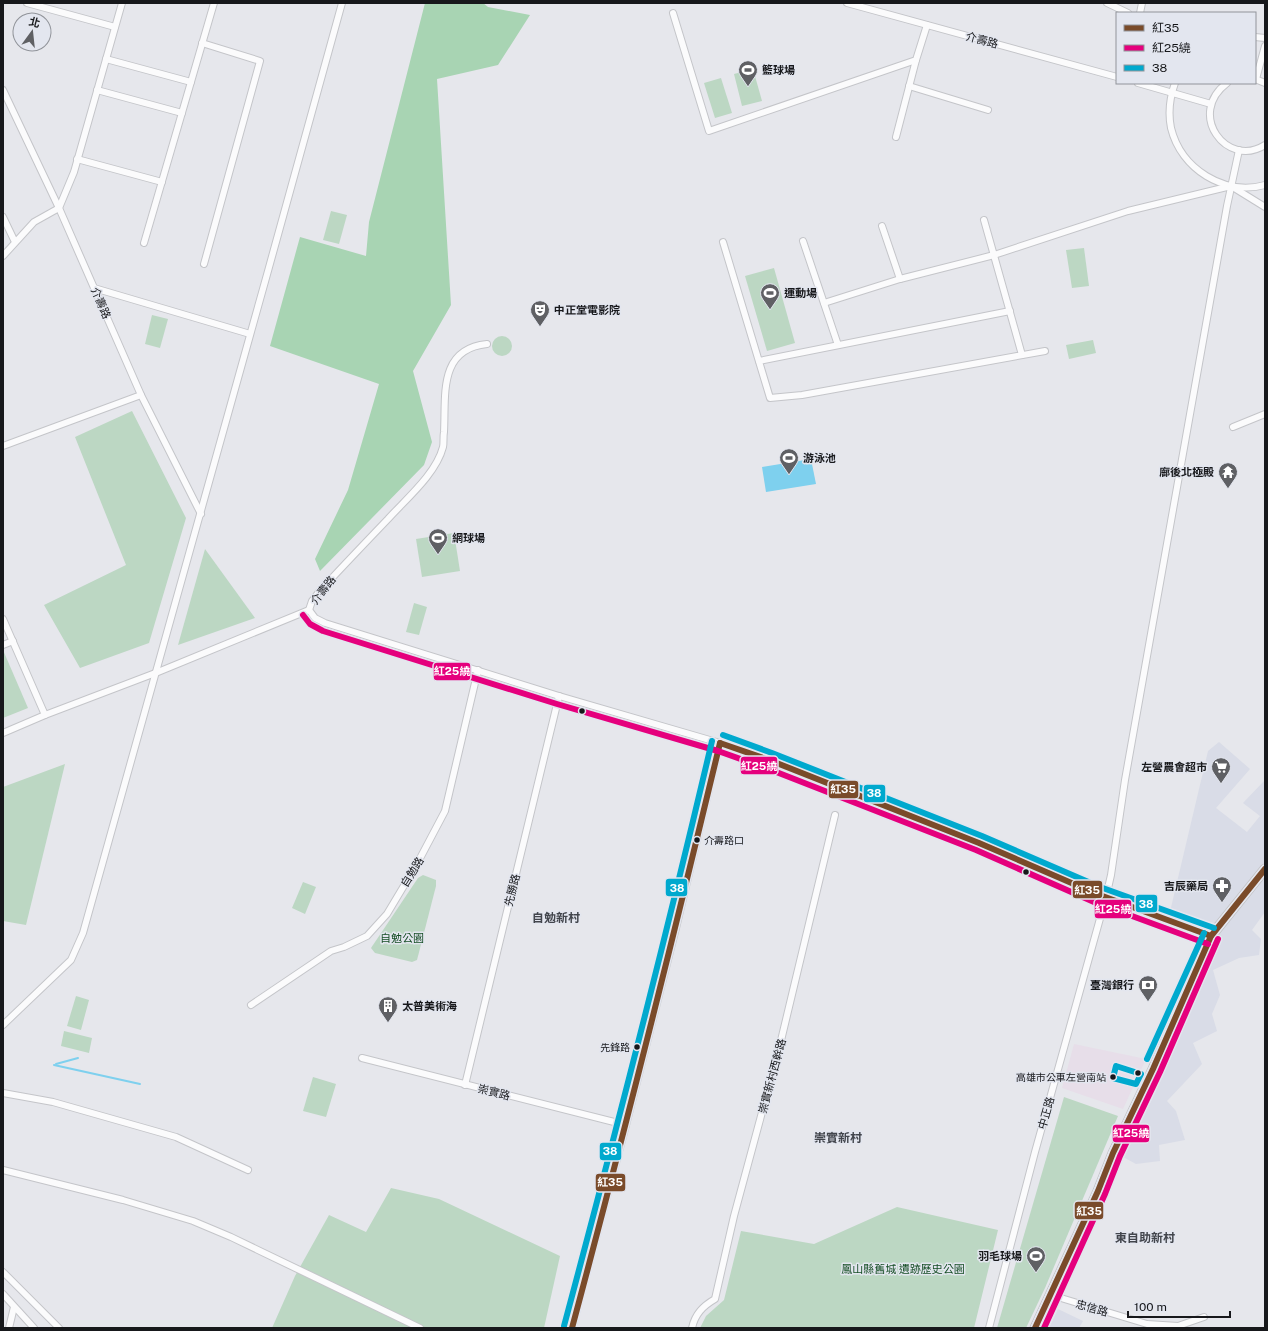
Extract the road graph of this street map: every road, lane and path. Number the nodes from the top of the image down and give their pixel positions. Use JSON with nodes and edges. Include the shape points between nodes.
{"nodes":[{"id":1,"x":27,"y":3,"type":"edge"},
{"id":2,"x":122,"y":3,"type":"edge"},
{"id":3,"x":214,"y":3,"type":"edge"},
{"id":4,"x":342,"y":3,"type":"edge"},
{"id":5,"x":847,"y":3,"type":"edge"},
{"id":6,"x":1107,"y":3,"type":"edge"},
{"id":7,"x":1126,"y":12,"type":"edge"},
{"id":8,"x":673,"y":13,"type":"dead end"},
{"id":9,"x":927,"y":25,"type":"junction"},
{"id":10,"x":115,"y":27,"type":"junction"},
{"id":11,"x":202,"y":43,"type":"junction"},
{"id":12,"x":1265,"y":46,"type":"edge"},
{"id":13,"x":106,"y":59,"type":"junction"},
{"id":14,"x":916,"y":60,"type":"junction"},
{"id":15,"x":1256,"y":76,"type":"edge"},
{"id":16,"x":1116,"y":77,"type":"edge"},
{"id":17,"x":191,"y":82,"type":"junction"},
{"id":18,"x":1141,"y":84,"type":"edge"},
{"id":19,"x":1175,"y":84,"type":"edge"},
{"id":20,"x":1226,"y":84,"type":"edge"},
{"id":21,"x":909,"y":86,"type":"junction"},
{"id":22,"x":3,"y":90,"type":"edge"},
{"id":23,"x":97,"y":90,"type":"junction"},
{"id":24,"x":1172,"y":93,"type":"junction"},
{"id":25,"x":1211,"y":104,"type":"junction"},
{"id":26,"x":988,"y":110,"type":"dead end"},
{"id":27,"x":182,"y":113,"type":"junction"},
{"id":28,"x":896,"y":137,"type":"dead end"},
{"id":29,"x":1265,"y":145,"type":"edge"},
{"id":30,"x":1239,"y":150,"type":"junction"},
{"id":31,"x":77,"y":159,"type":"junction"},
{"id":32,"x":162,"y":182,"type":"junction"},
{"id":33,"x":1265,"y":185,"type":"edge"},
{"id":34,"x":1231,"y":186,"type":"junction"},
{"id":35,"x":1265,"y":207,"type":"edge"},
{"id":36,"x":59,"y":208,"type":"junction"},
{"id":37,"x":3,"y":218,"type":"edge"},
{"id":38,"x":984,"y":220,"type":"dead end"},
{"id":39,"x":882,"y":226,"type":"dead end"},
{"id":40,"x":802,"y":241,"type":"dead end"},
{"id":41,"x":15,"y":242,"type":"junction"},
{"id":42,"x":723,"y":242,"type":"dead end"},
{"id":43,"x":144,"y":243,"type":"dead end"},
{"id":44,"x":994,"y":255,"type":"junction"},
{"id":45,"x":3,"y":256,"type":"edge"},
{"id":46,"x":204,"y":264,"type":"dead end"},
{"id":47,"x":900,"y":279,"type":"junction"},
{"id":48,"x":94,"y":288,"type":"junction"},
{"id":49,"x":824,"y":303,"type":"junction"},
{"id":50,"x":1010,"y":311,"type":"junction"},
{"id":51,"x":250,"y":334,"type":"junction"},
{"id":52,"x":487,"y":344,"type":"dead end"},
{"id":53,"x":838,"y":345,"type":"junction"},
{"id":54,"x":1045,"y":351,"type":"dead end"},
{"id":55,"x":1022,"y":355,"type":"junction"},
{"id":56,"x":759,"y":361,"type":"junction"},
{"id":57,"x":141,"y":394,"type":"junction"},
{"id":58,"x":1265,"y":414,"type":"edge"},
{"id":59,"x":1233,"y":427,"type":"dead end"},
{"id":60,"x":3,"y":446,"type":"edge"},
{"id":61,"x":201,"y":514,"type":"junction"},
{"id":62,"x":309,"y":610,"type":"junction"},
{"id":63,"x":3,"y":619,"type":"edge"},
{"id":64,"x":13,"y":641,"type":"junction"},
{"id":65,"x":3,"y":645,"type":"edge"},
{"id":66,"x":478,"y":670,"type":"junction"},
{"id":67,"x":158,"y":672,"type":"junction"},
{"id":68,"x":559,"y":696,"type":"junction"},
{"id":69,"x":45,"y":715,"type":"junction"},
{"id":70,"x":3,"y":733,"type":"edge"},
{"id":71,"x":720,"y":744,"type":"junction"},
{"id":72,"x":835,"y":815,"type":"dead end"},
{"id":73,"x":1265,"y":868,"type":"edge"},
{"id":74,"x":1106,"y":897,"type":"junction"},
{"id":75,"x":1211,"y":936,"type":"junction"},
{"id":76,"x":251,"y":1006,"type":"dead end"},
{"id":77,"x":3,"y":1026,"type":"edge"},
{"id":78,"x":362,"y":1058,"type":"dead end"},
{"id":79,"x":465,"y":1085,"type":"junction"},
{"id":80,"x":3,"y":1093,"type":"edge"},
{"id":81,"x":626,"y":1126,"type":"junction"},
{"id":82,"x":3,"y":1170,"type":"edge"},
{"id":83,"x":248,"y":1170,"type":"dead end"},
{"id":84,"x":3,"y":1272,"type":"edge"},
{"id":85,"x":3,"y":1294,"type":"edge"},
{"id":86,"x":1051,"y":1295,"type":"junction"},
{"id":87,"x":14,"y":1307,"type":"junction"},
{"id":88,"x":1204,"y":1317,"type":"dead end"},
{"id":89,"x":8,"y":1328,"type":"edge"},
{"id":90,"x":34,"y":1328,"type":"edge"},
{"id":91,"x":59,"y":1328,"type":"edge"},
{"id":92,"x":420,"y":1328,"type":"edge"},
{"id":93,"x":572,"y":1328,"type":"edge"},
{"id":94,"x":692,"y":1328,"type":"edge"},
{"id":95,"x":989,"y":1328,"type":"edge"},
{"id":96,"x":1035,"y":1328,"type":"edge"}],
"edges":[{"from":1,"to":10,"type":"street"},
{"from":2,"to":10,"type":"street"},
{"from":3,"to":11,"type":"street"},
{"from":4,"to":51,"type":"street"},
{"from":5,"to":9,"type":"street","name":"介壽路"},
{"from":6,"to":7,"type":"street"},
{"from":8,"to":14,"type":"street","via":[[709,131]]},
{"from":9,"to":14,"type":"street"},
{"from":9,"to":16,"type":"street","name":"介壽路"},
{"from":10,"to":13,"type":"street"},
{"from":11,"to":17,"type":"street"},
{"from":11,"to":46,"type":"street","via":[[260,61]]},
{"from":12,"to":15,"type":"street"},
{"from":13,"to":17,"type":"street"},
{"from":13,"to":23,"type":"street"},
{"from":14,"to":21,"type":"street"},
{"from":17,"to":27,"type":"street"},
{"from":18,"to":24,"type":"street"},
{"from":19,"to":24,"type":"street"},
{"from":20,"to":25,"type":"street","via":[[1220,88]]},
{"from":21,"to":26,"type":"street"},
{"from":21,"to":28,"type":"street"},
{"from":22,"to":36,"type":"street","name":"介壽路"},
{"from":23,"to":27,"type":"street"},
{"from":23,"to":31,"type":"street"},
{"from":24,"to":25,"type":"street"},
{"from":24,"to":34,"type":"street","via":[[1169,110],[1171,128],[1186,159],[1199,172],[1214,181]]},
{"from":25,"to":30,"type":"street","via":[[1210,121],[1217,137]]},
{"from":27,"to":32,"type":"street"},
{"from":29,"to":30,"type":"street","via":[[1250,150]]},
{"from":30,"to":34,"type":"street","name":"中正路"},
{"from":31,"to":32,"type":"street"},
{"from":31,"to":36,"type":"street"},
{"from":32,"to":43,"type":"street"},
{"from":33,"to":34,"type":"street","via":[[1247,188]]},
{"from":34,"to":35,"type":"street"},
{"from":34,"to":44,"type":"street","via":[[1128,211]]},
{"from":34,"to":74,"type":"street","name":"中正路"},
{"from":36,"to":41,"type":"street","via":[[34,222]]},
{"from":36,"to":48,"type":"street","name":"介壽路"},
{"from":37,"to":41,"type":"street"},
{"from":38,"to":44,"type":"street"},
{"from":39,"to":47,"type":"street"},
{"from":40,"to":49,"type":"street"},
{"from":41,"to":45,"type":"street"},
{"from":42,"to":56,"type":"street"},
{"from":44,"to":47,"type":"street"},
{"from":44,"to":50,"type":"street"},
{"from":47,"to":49,"type":"street"},
{"from":48,"to":51,"type":"street"},
{"from":48,"to":57,"type":"street","name":"介壽路"},
{"from":49,"to":53,"type":"street"},
{"from":50,"to":53,"type":"street"},
{"from":50,"to":55,"type":"street"},
{"from":51,"to":61,"type":"street"},
{"from":52,"to":62,"type":"street","name":"介壽路","via":[[466,349],[447,374],[443,447],[429,474],[320,592]]},
{"from":53,"to":56,"type":"street"},
{"from":54,"to":55,"type":"street"},
{"from":55,"to":56,"type":"street","via":[[802,395],[770,398]]},
{"from":57,"to":60,"type":"street"},
{"from":57,"to":61,"type":"street","name":"介壽路"},
{"from":58,"to":59,"type":"street"},
{"from":61,"to":67,"type":"street"},
{"from":62,"to":66,"type":"street","name":"介壽路","via":[[315,618],[325,623]]},
{"from":62,"to":67,"type":"street"},
{"from":63,"to":64,"type":"street"},
{"from":64,"to":65,"type":"street"},
{"from":64,"to":69,"type":"street"},
{"from":66,"to":68,"type":"street","name":"介壽路"},
{"from":66,"to":76,"type":"street","name":"自勉路","via":[[445,811],[387,914],[367,936],[331,951]]},
{"from":67,"to":69,"type":"street"},
{"from":67,"to":77,"type":"street","via":[[83,933],[71,960]]},
{"from":68,"to":71,"type":"street","name":"介壽路"},
{"from":68,"to":79,"type":"street","name":"先勝路"},
{"from":69,"to":70,"type":"street"},
{"from":71,"to":74,"type":"street","name":"介壽路","via":[[776,763],[979,843]]},
{"from":71,"to":81,"type":"street"},
{"from":72,"to":94,"type":"street","name":"崇實新村西幹路","via":[[715,1299],[704,1306],[694,1320]]},
{"from":73,"to":75,"type":"street"},
{"from":74,"to":75,"type":"street","name":"介壽路"},
{"from":74,"to":95,"type":"street","name":"中正路"},
{"from":75,"to":86,"type":"street"},
{"from":78,"to":79,"type":"street","name":"崇實路"},
{"from":79,"to":81,"type":"street","name":"崇實路"},
{"from":80,"to":83,"type":"street","via":[[53,1102],[176,1137]]},
{"from":81,"to":93,"type":"street"},
{"from":82,"to":92,"type":"street","via":[[194,1221]]},
{"from":84,"to":91,"type":"street"},
{"from":85,"to":87,"type":"street"},
{"from":86,"to":88,"type":"street","name":"忠信路","via":[[1147,1324],[1178,1326]]},
{"from":86,"to":96,"type":"street"},
{"from":87,"to":89,"type":"street"},
{"from":87,"to":90,"type":"street"}]}
